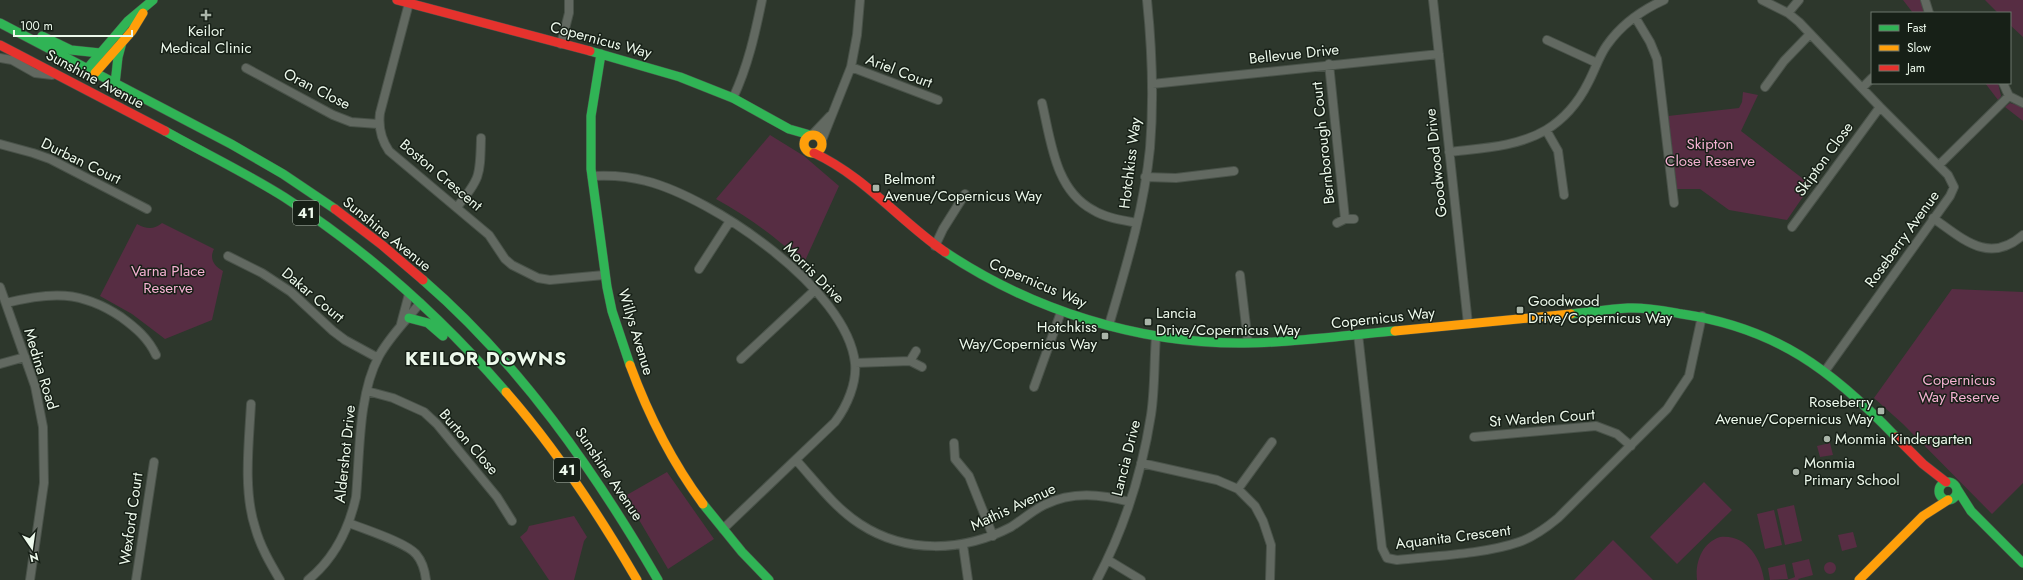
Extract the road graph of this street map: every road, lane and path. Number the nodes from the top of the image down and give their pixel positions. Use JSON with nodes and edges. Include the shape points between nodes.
{"nodes":[{"id":1,"x":154,"y":0,"type":"edge"},
{"id":2,"x":397,"y":0,"type":"edge"},
{"id":3,"x":569,"y":0,"type":"edge"},
{"id":4,"x":762,"y":0,"type":"edge"},
{"id":5,"x":860,"y":0,"type":"edge"},
{"id":6,"x":1147,"y":0,"type":"edge"},
{"id":7,"x":1433,"y":0,"type":"edge"},
{"id":8,"x":1664,"y":0,"type":"edge"},
{"id":9,"x":1762,"y":0,"type":"edge"},
{"id":10,"x":1799,"y":0,"type":"edge"},
{"id":11,"x":1925,"y":0,"type":"edge"},
{"id":12,"x":409,"y":3,"type":"junction"},
{"id":13,"x":146,"y":7,"type":"junction"},
{"id":14,"x":1929,"y":12,"type":"edge"},
{"id":15,"x":1788,"y":13,"type":"junction"},
{"id":16,"x":1635,"y":17,"type":"junction"},
{"id":17,"x":0,"y":20,"type":"edge"},
{"id":18,"x":0,"y":23,"type":"edge"},
{"id":19,"x":1810,"y":34,"type":"junction"},
{"id":20,"x":1546,"y":39,"type":"dead end"},
{"id":21,"x":122,"y":42,"type":"junction"},
{"id":22,"x":561,"y":44,"type":"junction"},
{"id":23,"x":0,"y":46,"type":"edge"},
{"id":24,"x":100,"y":53,"type":"junction"},
{"id":25,"x":601,"y":54,"type":"junction"},
{"id":26,"x":1439,"y":54,"type":"junction"},
{"id":27,"x":0,"y":58,"type":"edge"},
{"id":28,"x":1597,"y":63,"type":"junction"},
{"id":29,"x":1329,"y":64,"type":"junction"},
{"id":30,"x":851,"y":67,"type":"junction"},
{"id":31,"x":246,"y":68,"type":"dead end"},
{"id":32,"x":91,"y":71,"type":"junction"},
{"id":33,"x":59,"y":76,"type":"junction"},
{"id":34,"x":1871,"y":79,"type":"edge"},
{"id":35,"x":115,"y":84,"type":"junction"},
{"id":36,"x":1152,"y":84,"type":"junction"},
{"id":37,"x":2004,"y":84,"type":"edge"},
{"id":38,"x":80,"y":86,"type":"junction"},
{"id":39,"x":1765,"y":87,"type":"dead end"},
{"id":40,"x":1862,"y":88,"type":"junction"},
{"id":41,"x":2010,"y":96,"type":"junction"},
{"id":42,"x":733,"y":98,"type":"junction"},
{"id":43,"x":938,"y":100,"type":"dead end"},
{"id":44,"x":2023,"y":102,"type":"edge"},
{"id":45,"x":1042,"y":103,"type":"dead end"},
{"id":46,"x":1880,"y":107,"type":"junction"},
{"id":47,"x":833,"y":113,"type":"junction"},
{"id":48,"x":378,"y":124,"type":"junction"},
{"id":49,"x":789,"y":130,"type":"junction"},
{"id":50,"x":1546,"y":130,"type":"junction"},
{"id":51,"x":811,"y":135,"type":"junction"},
{"id":52,"x":481,"y":138,"type":"dead end"},
{"id":53,"x":822,"y":141,"type":"junction"},
{"id":54,"x":0,"y":144,"type":"edge"},
{"id":55,"x":805,"y":147,"type":"junction"},
{"id":56,"x":1449,"y":152,"type":"junction"},
{"id":57,"x":814,"y":153,"type":"junction"},
{"id":58,"x":840,"y":166,"type":"junction"},
{"id":59,"x":1939,"y":166,"type":"junction"},
{"id":60,"x":1234,"y":171,"type":"dead end"},
{"id":61,"x":592,"y":176,"type":"junction"},
{"id":62,"x":1145,"y":177,"type":"junction"},
{"id":63,"x":308,"y":192,"type":"junction"},
{"id":64,"x":965,"y":194,"type":"dead end"},
{"id":65,"x":1564,"y":195,"type":"dead end"},
{"id":66,"x":1674,"y":203,"type":"dead end"},
{"id":67,"x":457,"y":207,"type":"junction"},
{"id":68,"x":147,"y":209,"type":"dead end"},
{"id":69,"x":1933,"y":218,"type":"junction"},
{"id":70,"x":730,"y":221,"type":"junction"},
{"id":71,"x":1337,"y":223,"type":"dead end"},
{"id":72,"x":1137,"y":224,"type":"junction"},
{"id":73,"x":1792,"y":227,"type":"dead end"},
{"id":74,"x":366,"y":234,"type":"junction"},
{"id":75,"x":2023,"y":235,"type":"edge"},
{"id":76,"x":935,"y":246,"type":"junction"},
{"id":77,"x":228,"y":256,"type":"dead end"},
{"id":78,"x":365,"y":258,"type":"junction"},
{"id":79,"x":699,"y":268,"type":"dead end"},
{"id":80,"x":604,"y":275,"type":"junction"},
{"id":81,"x":1240,"y":275,"type":"dead end"},
{"id":82,"x":0,"y":287,"type":"edge"},
{"id":83,"x":815,"y":290,"type":"junction"},
{"id":84,"x":409,"y":294,"type":"junction"},
{"id":85,"x":6,"y":303,"type":"junction"},
{"id":86,"x":420,"y":303,"type":"junction"},
{"id":87,"x":1061,"y":312,"type":"junction"},
{"id":88,"x":1702,"y":316,"type":"junction"},
{"id":89,"x":409,"y":318,"type":"junction"},
{"id":90,"x":1468,"y":324,"type":"junction"},
{"id":91,"x":400,"y":325,"type":"junction"},
{"id":92,"x":1109,"y":325,"type":"junction"},
{"id":93,"x":1358,"y":334,"type":"junction"},
{"id":94,"x":1156,"y":336,"type":"junction"},
{"id":95,"x":1248,"y":343,"type":"junction"},
{"id":96,"x":916,"y":351,"type":"dead end"},
{"id":97,"x":156,"y":355,"type":"dead end"},
{"id":98,"x":25,"y":357,"type":"junction"},
{"id":99,"x":378,"y":358,"type":"junction"},
{"id":100,"x":742,"y":359,"type":"dead end"},
{"id":101,"x":910,"y":361,"type":"junction"},
{"id":102,"x":855,"y":363,"type":"junction"},
{"id":103,"x":0,"y":364,"type":"edge"},
{"id":104,"x":922,"y":367,"type":"dead end"},
{"id":105,"x":485,"y":369,"type":"junction"},
{"id":106,"x":1825,"y":371,"type":"junction"},
{"id":107,"x":1034,"y":387,"type":"dead end"},
{"id":108,"x":367,"y":391,"type":"junction"},
{"id":109,"x":251,"y":404,"type":"dead end"},
{"id":110,"x":1474,"y":437,"type":"dead end"},
{"id":111,"x":1272,"y":442,"type":"dead end"},
{"id":112,"x":954,"y":444,"type":"dead end"},
{"id":113,"x":1631,"y":446,"type":"junction"},
{"id":114,"x":796,"y":460,"type":"junction"},
{"id":115,"x":154,"y":462,"type":"dead end"},
{"id":116,"x":1141,"y":463,"type":"junction"},
{"id":117,"x":1925,"y":466,"type":"junction"},
{"id":118,"x":1946,"y":482,"type":"junction"},
{"id":119,"x":1238,"y":489,"type":"junction"},
{"id":120,"x":1957,"y":489,"type":"junction"},
{"id":121,"x":1939,"y":490,"type":"junction"},
{"id":122,"x":1949,"y":500,"type":"junction"},
{"id":123,"x":1130,"y":502,"type":"junction"},
{"id":124,"x":1972,"y":511,"type":"junction"},
{"id":125,"x":1923,"y":516,"type":"junction"},
{"id":126,"x":512,"y":521,"type":"dead end"},
{"id":127,"x":349,"y":523,"type":"junction"},
{"id":128,"x":723,"y":529,"type":"junction"},
{"id":129,"x":993,"y":536,"type":"junction"},
{"id":130,"x":963,"y":545,"type":"junction"},
{"id":131,"x":1108,"y":560,"type":"junction"},
{"id":132,"x":2023,"y":563,"type":"edge"},
{"id":133,"x":30,"y":580,"type":"edge"},
{"id":134,"x":136,"y":580,"type":"edge"},
{"id":135,"x":280,"y":580,"type":"edge"},
{"id":136,"x":308,"y":580,"type":"edge"},
{"id":137,"x":426,"y":580,"type":"edge"},
{"id":138,"x":637,"y":580,"type":"edge"},
{"id":139,"x":658,"y":580,"type":"edge"},
{"id":140,"x":769,"y":580,"type":"edge"},
{"id":141,"x":968,"y":580,"type":"edge"},
{"id":142,"x":1097,"y":580,"type":"edge"},
{"id":143,"x":1141,"y":580,"type":"edge"},
{"id":144,"x":1270,"y":580,"type":"edge"},
{"id":145,"x":1859,"y":580,"type":"edge"}],
"edges":[{"from":1,"to":13,"type":"street"},
{"from":2,"to":12,"type":"street","name":"Copernicus Way"},
{"from":3,"to":22,"type":"street","via":[[569,13]]},
{"from":4,"to":42,"type":"street","via":[[752,46]]},
{"from":5,"to":30,"type":"street"},
{"from":6,"to":36,"type":"street","name":"Hotchkiss Way"},
{"from":7,"to":26,"type":"street","name":"Goodwood Drive"},
{"from":8,"to":16,"type":"street"},
{"from":9,"to":15,"type":"street","name":"Roseberry Avenue"},
{"from":10,"to":15,"type":"street"},
{"from":11,"to":14,"type":"street"},
{"from":12,"to":22,"type":"street","name":"Copernicus Way"},
{"from":12,"to":48,"type":"street"},
{"from":13,"to":21,"type":"street","via":[[132,31]]},
{"from":13,"to":24,"type":"street","via":[[128,21]]},
{"from":15,"to":19,"type":"street","name":"Roseberry Avenue"},
{"from":16,"to":28,"type":"street","via":[[1615,35]]},
{"from":16,"to":66,"type":"street","via":[[1657,59]]},
{"from":17,"to":24,"type":"street","via":[[30,30],[71,50]]},
{"from":18,"to":32,"type":"street","name":"Sunshine Avenue","number":"41"},
{"from":19,"to":39,"type":"street","via":[[1784,61]]},
{"from":19,"to":40,"type":"street","name":"Roseberry Avenue"},
{"from":20,"to":28,"type":"street"},
{"from":21,"to":32,"type":"street"},
{"from":21,"to":35,"type":"street"},
{"from":22,"to":25,"type":"street","name":"Copernicus Way"},
{"from":23,"to":33,"type":"street","name":"Sunshine Avenue","number":"41"},
{"from":24,"to":32,"type":"street"},
{"from":25,"to":42,"type":"street","name":"Copernicus Way","via":[[680,77]]},
{"from":25,"to":61,"type":"street","name":"Willys Avenue","via":[[591,113]]},
{"from":26,"to":29,"type":"street","name":"Bellevue Drive"},
{"from":26,"to":56,"type":"street","name":"Goodwood Drive"},
{"from":27,"to":33,"type":"street","via":[[12,60],[35,73]]},
{"from":28,"to":50,"type":"street","via":[[1580,97],[1560,120]]},
{"from":29,"to":36,"type":"street","name":"Bellevue Drive"},
{"from":29,"to":71,"type":"street","name":"Bernborough Court","via":[[1349,219]]},
{"from":30,"to":43,"type":"street","name":"Ariel Court"},
{"from":30,"to":47,"type":"street"},
{"from":31,"to":48,"type":"street","name":"Oran Close","via":[[333,116],[351,122]]},
{"from":32,"to":35,"type":"street","name":"Sunshine Avenue","number":"41"},
{"from":32,"to":38,"type":"street"},
{"from":33,"to":38,"type":"street","name":"Sunshine Avenue","number":"41"},
{"from":34,"to":40,"type":"street"},
{"from":35,"to":63,"type":"street","name":"Sunshine Avenue","number":"41","via":[[205,130]]},
{"from":36,"to":62,"type":"street","name":"Hotchkiss Way","via":[[1150,148]]},
{"from":37,"to":41,"type":"street"},
{"from":38,"to":78,"type":"street","name":"Sunshine Avenue","number":"41","via":[[284,198]]},
{"from":40,"to":46,"type":"street","name":"Roseberry Avenue"},
{"from":41,"to":44,"type":"street"},
{"from":41,"to":59,"type":"street"},
{"from":42,"to":49,"type":"street","name":"Copernicus Way"},
{"from":45,"to":72,"type":"street","via":[[1059,172],[1072,193],[1092,210],[1110,218]]},
{"from":46,"to":59,"type":"street","name":"Roseberry Avenue"},
{"from":46,"to":73,"type":"street","name":"Skipton Close"},
{"from":47,"to":51,"type":"street"},
{"from":47,"to":53,"type":"street"},
{"from":48,"to":67,"type":"street","name":"Boston Crescent","via":[[389,151]]},
{"from":49,"to":51,"type":"street","name":"Copernicus Way"},
{"from":49,"to":55,"type":"street","name":"Copernicus Way"},
{"from":50,"to":56,"type":"street","via":[[1516,143]]},
{"from":50,"to":65,"type":"street","via":[[1558,151]]},
{"from":51,"to":53,"type":"street","via":[[817,135]]},
{"from":51,"to":55,"type":"street","via":[[805,141]]},
{"from":52,"to":67,"type":"street","via":[[480,170],[477,180]]},
{"from":53,"to":57,"type":"street","via":[[820,150]]},
{"from":53,"to":58,"type":"street","name":"Copernicus Way"},
{"from":54,"to":68,"type":"street","name":"Durban Court","via":[[50,159]]},
{"from":55,"to":57,"type":"street"},
{"from":56,"to":90,"type":"street","name":"Goodwood Drive"},
{"from":57,"to":58,"type":"street","name":"Copernicus Way"},
{"from":58,"to":76,"type":"street","name":"Copernicus Way"},
{"from":59,"to":69,"type":"street","name":"Roseberry Avenue","via":[[1951,178],[1954,187]]},
{"from":60,"to":62,"type":"street","via":[[1176,178]]},
{"from":61,"to":70,"type":"street","name":"Morris Drive","via":[[630,177],[656,184],[712,209]]},
{"from":61,"to":80,"type":"street","name":"Willys Avenue"},
{"from":62,"to":72,"type":"street","name":"Hotchkiss Way"},
{"from":63,"to":74,"type":"street","name":"Sunshine Avenue","number":"41"},
{"from":63,"to":78,"type":"street","via":[[307,201],[311,210],[337,228]]},
{"from":64,"to":76,"type":"street"},
{"from":67,"to":80,"type":"street","name":"Boston Crescent","via":[[489,235],[505,259],[538,278],[550,280]]},
{"from":69,"to":75,"type":"street","via":[[1969,244],[1987,249],[2009,246]]},
{"from":69,"to":106,"type":"street","name":"Roseberry Avenue"},
{"from":70,"to":79,"type":"street"},
{"from":70,"to":83,"type":"street","name":"Morris Drive","via":[[781,258]]},
{"from":72,"to":92,"type":"street","name":"Hotchkiss Way"},
{"from":74,"to":86,"type":"street","via":[[384,255],[419,286],[422,292]]},
{"from":74,"to":139,"type":"street","name":"Sunshine Avenue","number":"41","via":[[454,309],[550,414],[604,488]]},
{"from":76,"to":87,"type":"street","name":"Copernicus Way","via":[[1000,284]]},
{"from":77,"to":99,"type":"street","name":"Dakar Court","via":[[262,273],[291,292],[333,331]]},
{"from":78,"to":84,"type":"street","name":"Sunshine Avenue","number":"41"},
{"from":80,"to":128,"type":"street","name":"Willys Avenue","via":[[620,336],[646,405],[683,474]]},
{"from":81,"to":95,"type":"street"},
{"from":82,"to":85,"type":"street","name":"Medina Road"},
{"from":83,"to":100,"type":"street"},
{"from":83,"to":102,"type":"street","name":"Morris Drive","via":[[840,320],[847,333]]},
{"from":84,"to":86,"type":"street","name":"Sunshine Avenue","number":"41"},
{"from":84,"to":91,"type":"street","name":"Aldershot Drive"},
{"from":85,"to":97,"type":"street","via":[[50,294],[96,302],[132,325],[144,336]]},
{"from":85,"to":98,"type":"street","name":"Medina Road"},
{"from":86,"to":89,"type":"street","name":"Aldershot Drive"},
{"from":86,"to":105,"type":"street","name":"Sunshine Avenue","number":"41"},
{"from":87,"to":92,"type":"street","name":"Copernicus Way"},
{"from":87,"to":107,"type":"street"},
{"from":88,"to":90,"type":"street","name":"Copernicus Way","via":[[1658,309],[1629,308]]},
{"from":88,"to":106,"type":"street","name":"Copernicus Way","via":[[1736,324],[1776,341]]},
{"from":88,"to":113,"type":"street","name":"Aquanita Crescent","via":[[1689,376],[1667,409]]},
{"from":89,"to":91,"type":"street","name":"Aldershot Drive"},
{"from":89,"to":105,"type":"street","via":[[428,324]]},
{"from":90,"to":93,"type":"street","name":"Copernicus Way"},
{"from":91,"to":99,"type":"street","name":"Aldershot Drive"},
{"from":92,"to":94,"type":"street","name":"Copernicus Way"},
{"from":93,"to":95,"type":"street","name":"Copernicus Way"},
{"from":93,"to":113,"type":"street","name":"Aquanita Crescent","via":[[1382,548],[1388,558],[1396,560],[1496,548],[1539,533],[1558,518]]},
{"from":94,"to":95,"type":"street","name":"Copernicus Way","via":[[1216,343]]},
{"from":94,"to":116,"type":"street","name":"Lancia Drive","via":[[1151,414]]},
{"from":96,"to":101,"type":"street"},
{"from":98,"to":103,"type":"street"},
{"from":98,"to":133,"type":"street","name":"Medina Road","via":[[39,399],[45,452],[44,483]]},
{"from":99,"to":108,"type":"street","name":"Aldershot Drive"},
{"from":101,"to":102,"type":"street"},
{"from":101,"to":104,"type":"street"},
{"from":102,"to":114,"type":"street","name":"Morris Drive","via":[[852,388],[843,412]]},
{"from":105,"to":138,"type":"street","name":"Sunshine Avenue","number":"41","via":[[566,467]]},
{"from":106,"to":117,"type":"street","name":"Copernicus Way","via":[[1864,404]]},
{"from":108,"to":126,"type":"street","name":"Burton Close","via":[[424,412],[437,424],[497,497]]},
{"from":108,"to":127,"type":"street","name":"Aldershot Drive","via":[[356,497]]},
{"from":109,"to":135,"type":"street","via":[[251,512],[262,548]]},
{"from":110,"to":113,"type":"street","name":"St Warden Court","via":[[1596,426],[1617,434]]},
{"from":111,"to":119,"type":"street"},
{"from":112,"to":129,"type":"street","via":[[952,460],[969,476]]},
{"from":114,"to":128,"type":"street","name":"Morris Drive"},
{"from":114,"to":130,"type":"street","name":"Mathis Avenue","via":[[846,513],[873,532],[927,547]]},
{"from":115,"to":134,"type":"street","name":"Wexford Court"},
{"from":116,"to":119,"type":"street","via":[[1217,480]]},
{"from":116,"to":123,"type":"street","name":"Lancia Drive"},
{"from":117,"to":118,"type":"street","name":"Copernicus Way"},
{"from":117,"to":121,"type":"street","name":"Copernicus Way"},
{"from":118,"to":120,"type":"street","via":[[1952,482]]},
{"from":118,"to":121,"type":"street"},
{"from":119,"to":144,"type":"street","via":[[1254,506],[1271,545]]},
{"from":120,"to":122,"type":"street","via":[[1956,494]]},
{"from":120,"to":124,"type":"street"},
{"from":121,"to":122,"type":"street","via":[[1943,498]]},
{"from":121,"to":125,"type":"street"},
{"from":122,"to":124,"type":"street"},
{"from":122,"to":125,"type":"street"},
{"from":123,"to":129,"type":"street","name":"Mathis Avenue","via":[[1097,494],[1058,499]]},
{"from":123,"to":131,"type":"street","name":"Lancia Drive"},
{"from":124,"to":132,"type":"street"},
{"from":125,"to":145,"type":"street"},
{"from":127,"to":136,"type":"street","name":"Aldershot Drive","via":[[322,567]]},
{"from":127,"to":137,"type":"street","via":[[407,548],[422,564]]},
{"from":128,"to":140,"type":"street","name":"Willys Avenue"},
{"from":129,"to":130,"type":"street","name":"Mathis Avenue"},
{"from":130,"to":141,"type":"street"},
{"from":131,"to":142,"type":"street","name":"Lancia Drive"},
{"from":131,"to":143,"type":"street"}]}
